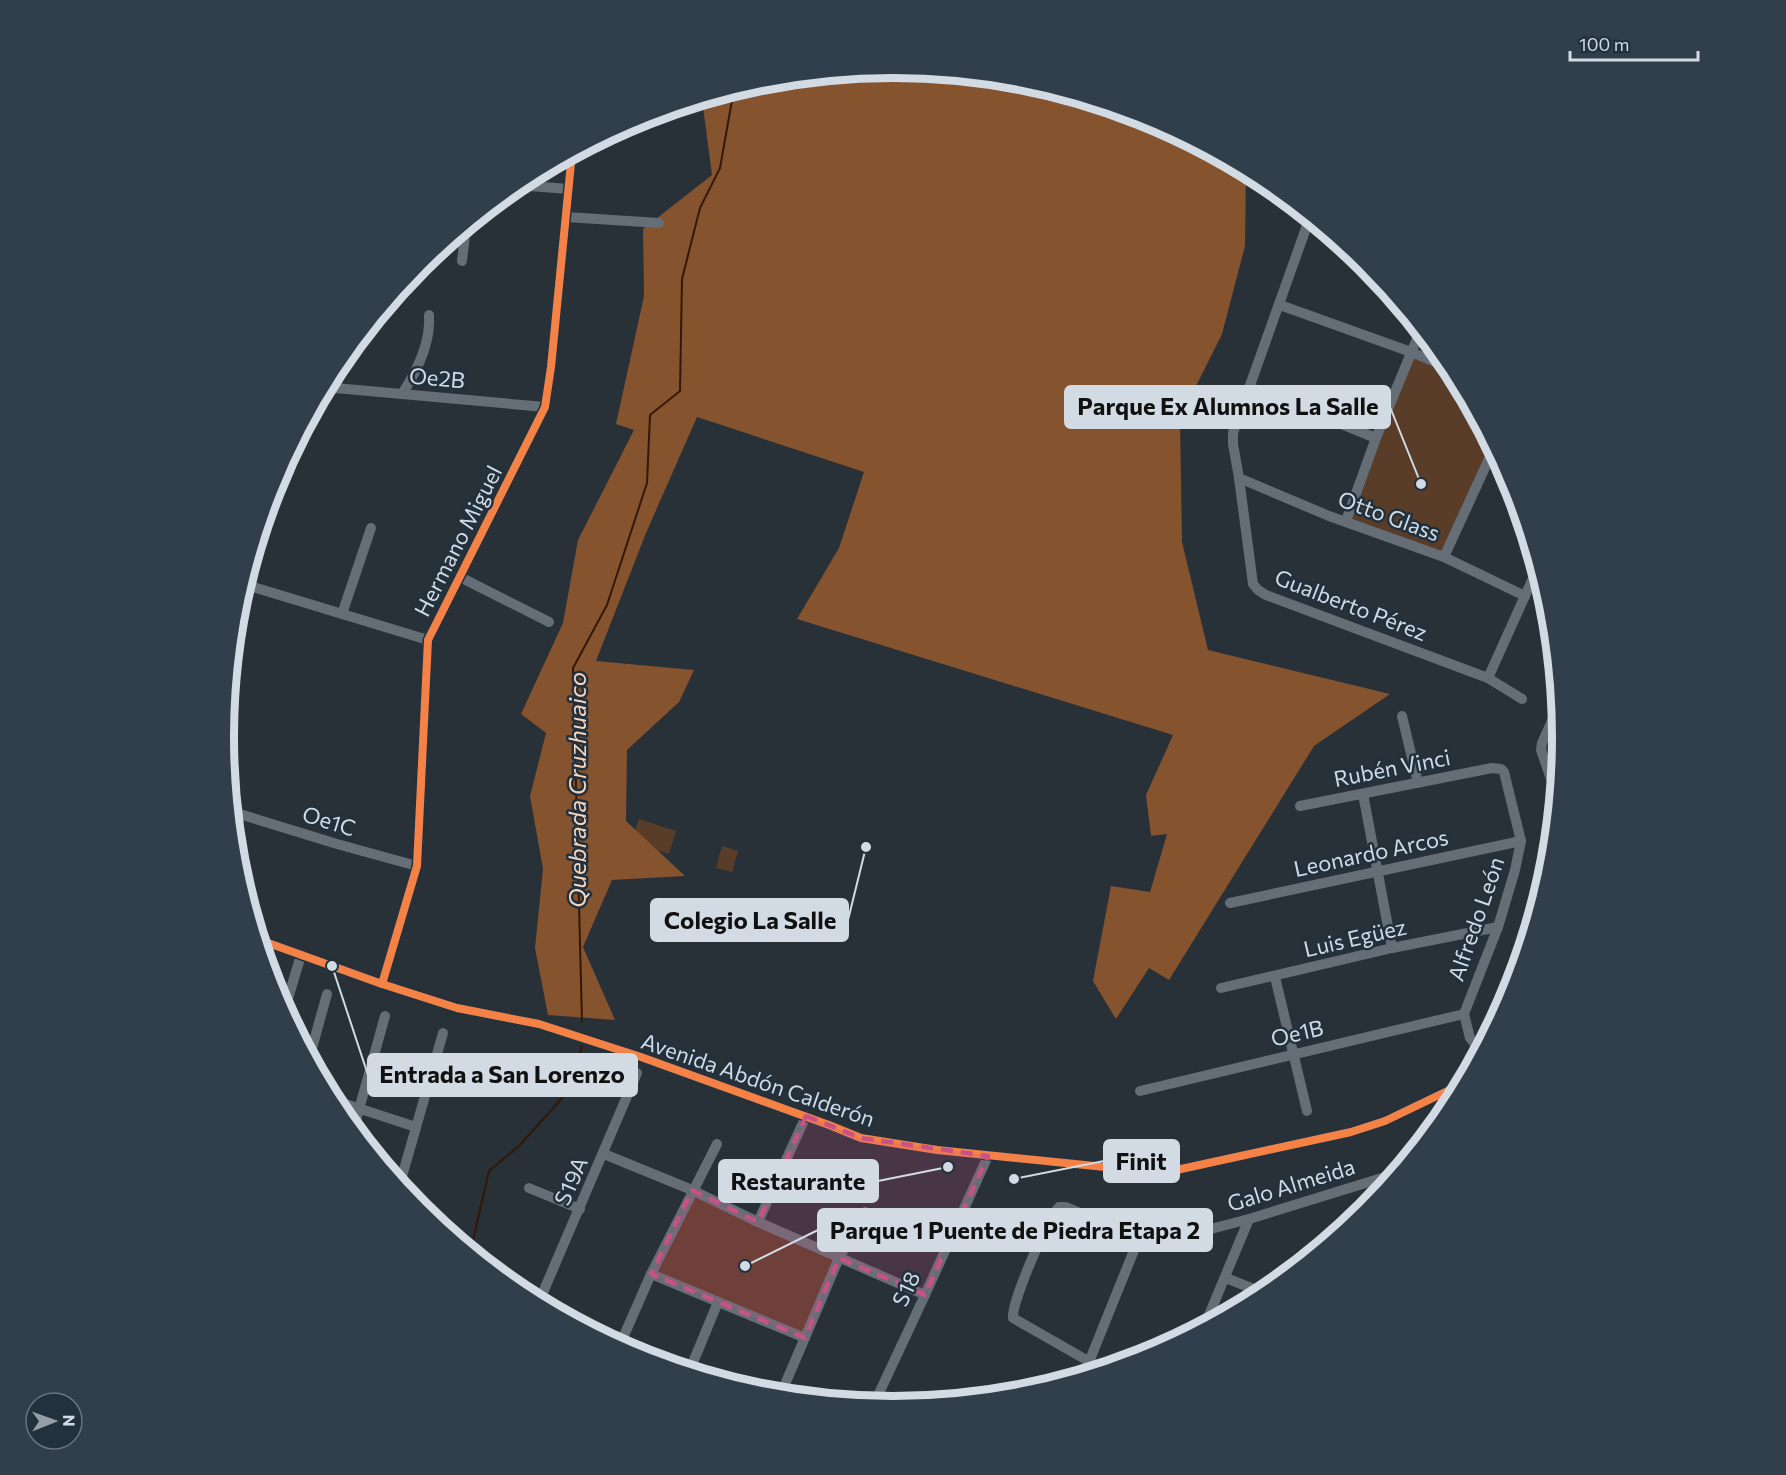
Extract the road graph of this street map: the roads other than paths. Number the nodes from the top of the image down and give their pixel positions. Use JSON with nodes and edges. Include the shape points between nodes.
{"nodes":[{"id":1,"x":571,"y":162,"type":"edge"},
{"id":2,"x":531,"y":186,"type":"edge"},
{"id":3,"x":569,"y":189,"type":"junction"},
{"id":4,"x":566,"y":217,"type":"junction"},
{"id":5,"x":658,"y":223,"type":"dead end"},
{"id":6,"x":1308,"y":225,"type":"edge"},
{"id":7,"x":465,"y":236,"type":"edge"},
{"id":8,"x":462,"y":261,"type":"dead end"},
{"id":9,"x":1280,"y":305,"type":"junction"},
{"id":10,"x":429,"y":315,"type":"dead end"},
{"id":11,"x":1417,"y":337,"type":"edge"},
{"id":12,"x":1411,"y":352,"type":"junction"},
{"id":13,"x":1434,"y":362,"type":"edge"},
{"id":14,"x":1249,"y":387,"type":"junction"},
{"id":15,"x":334,"y":388,"type":"edge"},
{"id":16,"x":402,"y":394,"type":"junction"},
{"id":17,"x":545,"y":407,"type":"junction"},
{"id":18,"x":1376,"y":438,"type":"junction"},
{"id":19,"x":1489,"y":458,"type":"edge"},
{"id":20,"x":1239,"y":478,"type":"junction"},
{"id":21,"x":1346,"y":521,"type":"junction"},
{"id":22,"x":371,"y":528,"type":"dead end"},
{"id":23,"x":1444,"y":557,"type":"junction"},
{"id":24,"x":460,"y":577,"type":"junction"},
{"id":25,"x":1533,"y":579,"type":"edge"},
{"id":26,"x":251,"y":587,"type":"edge"},
{"id":27,"x":1525,"y":596,"type":"junction"},
{"id":28,"x":342,"y":614,"type":"junction"},
{"id":29,"x":549,"y":622,"type":"dead end"},
{"id":30,"x":429,"y":640,"type":"junction"},
{"id":31,"x":1488,"y":678,"type":"junction"},
{"id":32,"x":1522,"y":699,"type":"dead end"},
{"id":33,"x":1402,"y":716,"type":"dead end"},
{"id":34,"x":1552,"y":722,"type":"edge"},
{"id":35,"x":1492,"y":768,"type":"joint"},
{"id":36,"x":1551,"y":779,"type":"edge"},
{"id":37,"x":1418,"y":783,"type":"junction"},
{"id":38,"x":1363,"y":794,"type":"junction"},
{"id":39,"x":1300,"y":806,"type":"dead end"},
{"id":40,"x":238,"y":813,"type":"edge"},
{"id":41,"x":1521,"y":841,"type":"junction"},
{"id":42,"x":417,"y":866,"type":"junction"},
{"id":43,"x":1377,"y":873,"type":"junction"},
{"id":44,"x":1230,"y":903,"type":"dead end"},
{"id":45,"x":1498,"y":927,"type":"junction"},
{"id":46,"x":266,"y":942,"type":"edge"},
{"id":47,"x":1392,"y":948,"type":"junction"},
{"id":48,"x":301,"y":955,"type":"junction"},
{"id":49,"x":1275,"y":977,"type":"junction"},
{"id":50,"x":382,"y":984,"type":"junction"},
{"id":51,"x":1221,"y":988,"type":"dead end"},
{"id":52,"x":327,"y":994,"type":"dead end"},
{"id":53,"x":288,"y":999,"type":"edge"},
{"id":54,"x":1464,"y":1014,"type":"junction"},
{"id":55,"x":385,"y":1016,"type":"dead end"},
{"id":56,"x":443,"y":1033,"type":"dead end"},
{"id":57,"x":1475,"y":1045,"type":"edge"},
{"id":58,"x":312,"y":1048,"type":"edge"},
{"id":59,"x":1294,"y":1053,"type":"junction"},
{"id":60,"x":637,"y":1073,"type":"dead end"},
{"id":61,"x":1450,"y":1090,"type":"edge"},
{"id":62,"x":1140,"y":1091,"type":"dead end"},
{"id":63,"x":345,"y":1103,"type":"edge"},
{"id":64,"x":360,"y":1108,"type":"junction"},
{"id":65,"x":1308,"y":1111,"type":"dead end"},
{"id":66,"x":806,"y":1116,"type":"junction"},
{"id":67,"x":356,"y":1120,"type":"edge"},
{"id":68,"x":416,"y":1127,"type":"junction"},
{"id":69,"x":717,"y":1144,"type":"dead end"},
{"id":70,"x":604,"y":1154,"type":"junction"},
{"id":71,"x":988,"y":1156,"type":"junction"},
{"id":72,"x":402,"y":1177,"type":"edge"},
{"id":73,"x":1385,"y":1177,"type":"edge"},
{"id":74,"x":528,"y":1188,"type":"dead end"},
{"id":75,"x":692,"y":1190,"type":"junction"},
{"id":76,"x":580,"y":1209,"type":"junction"},
{"id":77,"x":865,"y":1212,"type":"dead end"},
{"id":78,"x":1249,"y":1219,"type":"junction"},
{"id":79,"x":758,"y":1222,"type":"junction"},
{"id":80,"x":1139,"y":1238,"type":"junction"},
{"id":81,"x":839,"y":1258,"type":"junction"},
{"id":82,"x":651,"y":1274,"type":"junction"},
{"id":83,"x":1226,"y":1278,"type":"junction"},
{"id":84,"x":1254,"y":1289,"type":"edge"},
{"id":85,"x":542,"y":1295,"type":"edge"},
{"id":86,"x":925,"y":1295,"type":"junction"},
{"id":87,"x":718,"y":1302,"type":"junction"},
{"id":88,"x":1209,"y":1317,"type":"edge"},
{"id":89,"x":805,"y":1338,"type":"junction"},
{"id":90,"x":623,"y":1339,"type":"edge"},
{"id":91,"x":1089,"y":1362,"type":"junction"},
{"id":92,"x":692,"y":1365,"type":"edge"},
{"id":93,"x":1095,"y":1365,"type":"edge"},
{"id":94,"x":784,"y":1387,"type":"edge"},
{"id":95,"x":877,"y":1397,"type":"edge"}],
"edges":[{"from":1,"to":3,"type":"street","name":"Hermano Miguel"},
{"from":2,"to":3,"type":"street"},
{"from":3,"to":4,"type":"street","name":"Hermano Miguel"},
{"from":4,"to":5,"type":"street"},
{"from":4,"to":17,"type":"street","name":"Hermano Miguel"},
{"from":6,"to":9,"type":"street","name":"Gualberto Pérez"},
{"from":7,"to":8,"type":"street"},
{"from":9,"to":12,"type":"street"},
{"from":9,"to":14,"type":"street","name":"Gualberto Pérez"},
{"from":10,"to":16,"type":"street","via":[[426,343]]},
{"from":11,"to":12,"type":"street"},
{"from":12,"to":13,"type":"street"},
{"from":12,"to":18,"type":"street"},
{"from":14,"to":18,"type":"street"},
{"from":14,"to":20,"type":"street","name":"Gualberto Pérez","via":[[1233,433]]},
{"from":15,"to":16,"type":"street","name":"Oe2B"},
{"from":16,"to":17,"type":"street","name":"Oe2B"},
{"from":17,"to":24,"type":"street","name":"Hermano Miguel"},
{"from":18,"to":21,"type":"street"},
{"from":19,"to":23,"type":"street"},
{"from":20,"to":21,"type":"street","name":"Otto Glass"},
{"from":20,"to":31,"type":"street","name":"Gualberto Pérez","via":[[1251,575],[1258,590]]},
{"from":21,"to":23,"type":"street","name":"Otto Glass"},
{"from":22,"to":28,"type":"street"},
{"from":23,"to":27,"type":"street","name":"Otto Glass"},
{"from":24,"to":29,"type":"street"},
{"from":24,"to":30,"type":"street","name":"Hermano Miguel"},
{"from":25,"to":27,"type":"street"},
{"from":26,"to":28,"type":"street"},
{"from":27,"to":31,"type":"street"},
{"from":28,"to":30,"type":"street"},
{"from":30,"to":42,"type":"street","name":"Hermano Miguel"},
{"from":31,"to":32,"type":"street","name":"Gualberto Pérez"},
{"from":33,"to":37,"type":"street"},
{"from":34,"to":36,"type":"street","via":[[1541,750]]},
{"from":35,"to":37,"type":"street","name":"Rubén Vinci"},
{"from":35,"to":41,"type":"street","name":"Alfredo León","via":[[1501,769],[1506,776]]},
{"from":37,"to":38,"type":"street","name":"Rubén Vinci"},
{"from":38,"to":39,"type":"street","name":"Rubén Vinci"},
{"from":38,"to":43,"type":"street"},
{"from":40,"to":42,"type":"street","name":"Oe1C"},
{"from":41,"to":43,"type":"street","name":"Leonardo Arcos"},
{"from":41,"to":45,"type":"street","name":"Alfredo León"},
{"from":42,"to":50,"type":"street","name":"Hermano Miguel"},
{"from":43,"to":44,"type":"street","name":"Leonardo Arcos"},
{"from":43,"to":47,"type":"street"},
{"from":45,"to":47,"type":"street","name":"Luis Egüez"},
{"from":45,"to":54,"type":"street","name":"Alfredo León"},
{"from":46,"to":48,"type":"street","name":"Avenida Abdón Calderón"},
{"from":47,"to":49,"type":"street","name":"Luis Egüez"},
{"from":48,"to":50,"type":"street","name":"Avenida Abdón Calderón"},
{"from":48,"to":53,"type":"street"},
{"from":49,"to":51,"type":"street","name":"Luis Egüez"},
{"from":49,"to":59,"type":"street"},
{"from":50,"to":66,"type":"street","name":"Avenida Abdón Calderón","via":[[457,1008],[539,1024]]},
{"from":52,"to":58,"type":"street"},
{"from":54,"to":57,"type":"street","name":"Alfredo León"},
{"from":54,"to":59,"type":"street","name":"Oe1B"},
{"from":55,"to":64,"type":"street"},
{"from":56,"to":68,"type":"street"},
{"from":59,"to":62,"type":"street","name":"Oe1B"},
{"from":59,"to":65,"type":"street"},
{"from":60,"to":70,"type":"street","name":"S19A"},
{"from":61,"to":71,"type":"street","name":"Avenida Abdón Calderón","via":[[1385,1121],[1351,1132],[1172,1171]]},
{"from":63,"to":64,"type":"street"},
{"from":64,"to":67,"type":"street"},
{"from":64,"to":68,"type":"street"},
{"from":66,"to":71,"type":"street","name":"Avenida Abdón Calderón","via":[[861,1138]]},
{"from":66,"to":79,"type":"street"},
{"from":68,"to":72,"type":"street"},
{"from":69,"to":75,"type":"street"},
{"from":70,"to":75,"type":"street"},
{"from":70,"to":76,"type":"street","name":"S19A"},
{"from":71,"to":86,"type":"street","name":"S18"},
{"from":73,"to":78,"type":"street","name":"Galo Almeida"},
{"from":74,"to":76,"type":"street"},
{"from":75,"to":79,"type":"street"},
{"from":75,"to":82,"type":"street"},
{"from":76,"to":85,"type":"street","name":"S19A"},
{"from":77,"to":81,"type":"street"},
{"from":78,"to":80,"type":"street","name":"Galo Almeida","via":[[1161,1242]]},
{"from":78,"to":83,"type":"street"},
{"from":79,"to":81,"type":"street"},
{"from":80,"to":91,"type":"street"},
{"from":80,"to":91,"type":"street","name":"Galo Almeida","via":[[1059,1206],[1014,1305],[1013,1318]]},
{"from":81,"to":86,"type":"street"},
{"from":81,"to":89,"type":"street"},
{"from":82,"to":87,"type":"street"},
{"from":82,"to":90,"type":"street"},
{"from":83,"to":84,"type":"street"},
{"from":83,"to":88,"type":"street"},
{"from":86,"to":95,"type":"street","name":"S18"},
{"from":87,"to":89,"type":"street"},
{"from":87,"to":92,"type":"street"},
{"from":89,"to":94,"type":"street"},
{"from":91,"to":93,"type":"street"}]}
